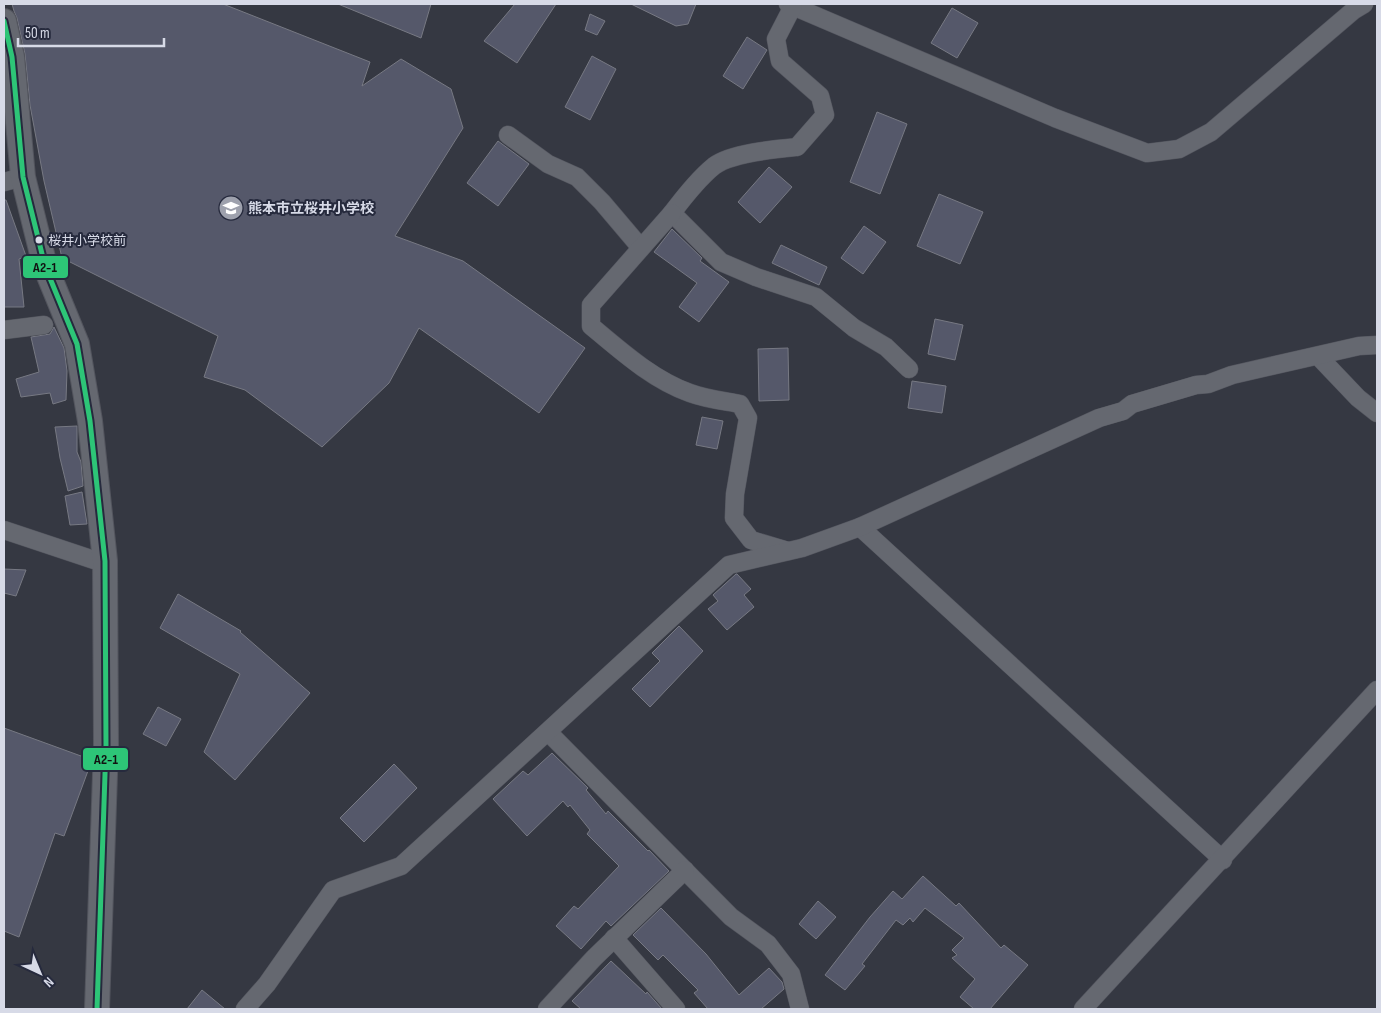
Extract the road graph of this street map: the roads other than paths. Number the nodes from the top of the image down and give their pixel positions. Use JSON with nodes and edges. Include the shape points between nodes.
{"nodes":[{"id":1,"x":1364,"y":4,"type":"edge"},
{"id":2,"x":790,"y":5,"type":"edge"},
{"id":3,"x":4,"y":21,"type":"edge"},
{"id":4,"x":508,"y":135,"type":"dead end"},
{"id":5,"x":13,"y":179,"type":"edge"},
{"id":6,"x":672,"y":213,"type":"junction"},
{"id":7,"x":641,"y":248,"type":"junction"},
{"id":8,"x":44,"y":326,"type":"dead end"},
{"id":9,"x":4,"y":330,"type":"edge"},
{"id":10,"x":1377,"y":345,"type":"edge"},
{"id":11,"x":1318,"y":356,"type":"junction"},
{"id":12,"x":909,"y":369,"type":"dead end"},
{"id":13,"x":1377,"y":414,"type":"edge"},
{"id":14,"x":860,"y":527,"type":"junction"},
{"id":15,"x":4,"y":530,"type":"edge"},
{"id":16,"x":789,"y":552,"type":"junction"},
{"id":17,"x":105,"y":561,"type":"junction"},
{"id":18,"x":1377,"y":690,"type":"edge"},
{"id":19,"x":548,"y":732,"type":"junction"},
{"id":20,"x":1222,"y":860,"type":"junction"},
{"id":21,"x":685,"y":870,"type":"junction"},
{"id":22,"x":614,"y":938,"type":"junction"},
{"id":23,"x":97,"y":1009,"type":"edge"},
{"id":24,"x":245,"y":1009,"type":"edge"},
{"id":25,"x":547,"y":1009,"type":"edge"},
{"id":26,"x":676,"y":1009,"type":"edge"},
{"id":27,"x":800,"y":1009,"type":"edge"},
{"id":28,"x":1083,"y":1009,"type":"edge"}],
"edges":[{"from":1,"to":2,"type":"street","via":[[1211,132],[1179,149],[1147,153],[1054,118]]},
{"from":2,"to":6,"type":"street","via":[[776,39],[780,61],[820,96],[825,115],[797,147],[766,149],[715,166]]},
{"from":3,"to":5,"type":"main road","via":[[12,57]]},
{"from":4,"to":7,"type":"street","via":[[548,164],[577,176]]},
{"from":5,"to":17,"type":"main road","via":[[76,344],[90,421]]},
{"from":6,"to":7,"type":"street"},
{"from":6,"to":12,"type":"street","via":[[721,262],[816,297],[854,328],[886,347]]},
{"from":7,"to":16,"type":"street","via":[[591,305],[591,326],[632,360],[668,383],[691,393],[740,404],[748,418],[734,494],[734,518],[751,540]]},
{"from":8,"to":9,"type":"street"},
{"from":10,"to":11,"type":"street"},
{"from":11,"to":13,"type":"street"},
{"from":11,"to":14,"type":"street","via":[[1232,375],[1132,404]]},
{"from":14,"to":16,"type":"street"},
{"from":14,"to":20,"type":"street"},
{"from":15,"to":17,"type":"street"},
{"from":16,"to":19,"type":"street","via":[[729,565]]},
{"from":17,"to":23,"type":"main road","via":[[106,744]]},
{"from":18,"to":20,"type":"street"},
{"from":19,"to":21,"type":"street"},
{"from":19,"to":24,"type":"street","via":[[402,866],[333,890],[267,984]]},
{"from":20,"to":28,"type":"street"},
{"from":21,"to":22,"type":"street"},
{"from":21,"to":27,"type":"street","via":[[731,917],[768,944],[791,974]]},
{"from":22,"to":25,"type":"street"},
{"from":22,"to":26,"type":"street"}]}
